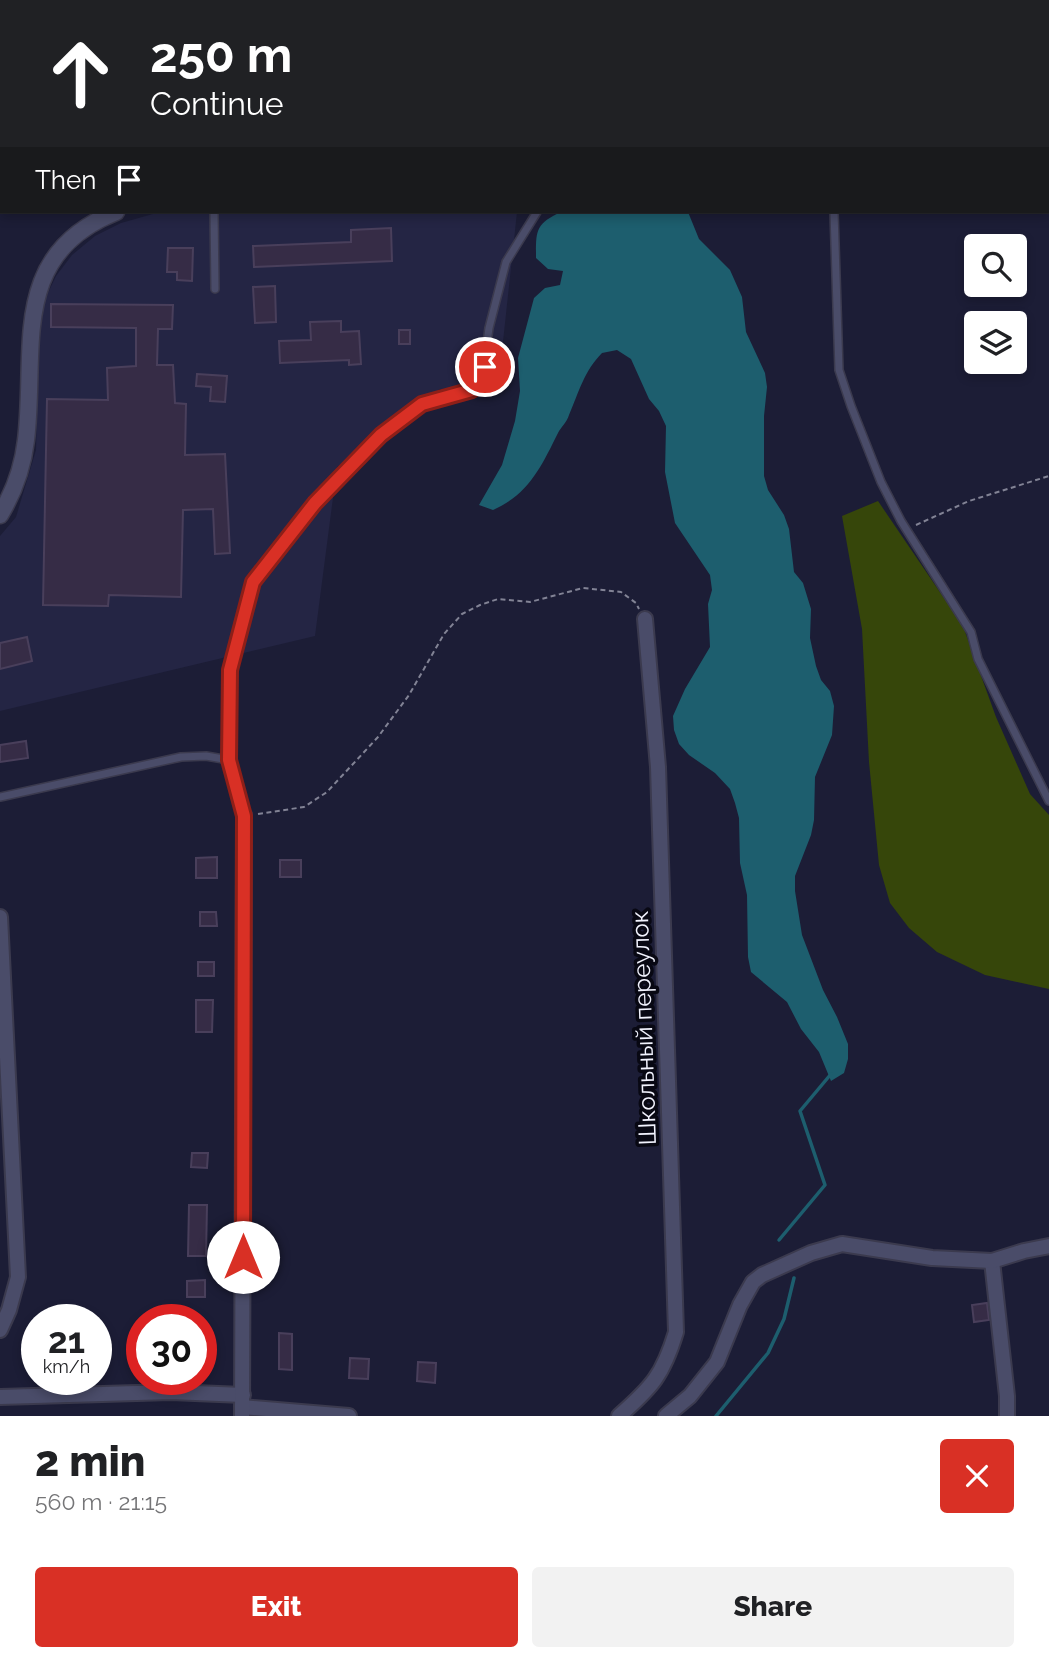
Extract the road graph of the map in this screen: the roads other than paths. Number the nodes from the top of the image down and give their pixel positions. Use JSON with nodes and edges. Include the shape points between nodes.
{"nodes":[{"id":1,"x":112,"y":214,"type":"edge"},
{"id":2,"x":214,"y":214,"type":"edge"},
{"id":3,"x":536,"y":214,"type":"edge"},
{"id":4,"x":834,"y":214,"type":"edge"},
{"id":5,"x":215,"y":289,"type":"dead end"},
{"id":6,"x":0,"y":515,"type":"edge"},
{"id":7,"x":645,"y":619,"type":"road end"},
{"id":8,"x":229,"y":760,"type":"junction"},
{"id":9,"x":0,"y":797,"type":"edge"},
{"id":10,"x":1049,"y":801,"type":"edge"},
{"id":11,"x":244,"y":816,"type":"joint"},
{"id":12,"x":0,"y":917,"type":"edge"},
{"id":13,"x":1049,"y":1246,"type":"edge"},
{"id":14,"x":992,"y":1261,"type":"junction"},
{"id":15,"x":0,"y":1330,"type":"edge"},
{"id":16,"x":0,"y":1398,"type":"edge"},
{"id":17,"x":242,"y":1406,"type":"edge"},
{"id":18,"x":349,"y":1416,"type":"edge"},
{"id":19,"x":619,"y":1416,"type":"edge"},
{"id":20,"x":666,"y":1416,"type":"edge"},
{"id":21,"x":1007,"y":1416,"type":"edge"}],
"edges":[{"from":1,"to":6,"type":"street","via":[[84,228],[66,245],[40,284],[30,339],[26,442],[17,478]]},
{"from":2,"to":5,"type":"lane"},
{"from":3,"to":8,"type":"lane","via":[[506,262],[479,385],[422,404],[381,435],[315,503],[253,582],[230,670]]},
{"from":4,"to":10,"type":"lane","via":[[839,370],[851,406],[881,482],[971,632],[978,659]]},
{"from":7,"to":19,"type":"street","name":"Школьный переулок","via":[[658,767],[676,1332],[656,1380]]},
{"from":8,"to":9,"type":"lane","via":[[181,757]]},
{"from":8,"to":11,"type":"lane"},
{"from":11,"to":17,"type":"street"},
{"from":12,"to":15,"type":"street","via":[[18,1277]]},
{"from":13,"to":14,"type":"street"},
{"from":14,"to":20,"type":"street","via":[[932,1258],[842,1244],[762,1276],[747,1290],[718,1362]]},
{"from":14,"to":21,"type":"street"},
{"from":16,"to":17,"type":"street","via":[[171,1392]]},
{"from":17,"to":18,"type":"street"}]}
